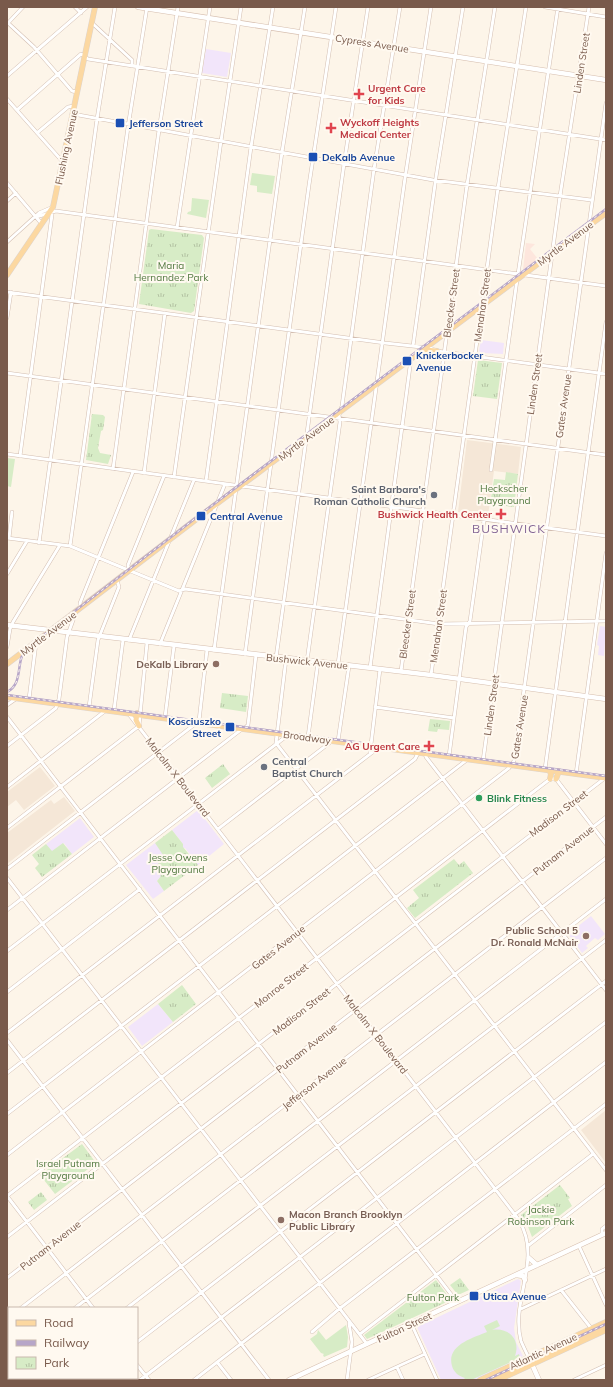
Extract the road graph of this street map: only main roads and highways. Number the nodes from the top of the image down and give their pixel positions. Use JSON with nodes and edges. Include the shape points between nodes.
{"nodes":[{"id":1,"x":95,"y":7,"type":"edge"},
{"id":2,"x":138,"y":7,"type":"edge"},
{"id":3,"x":146,"y":8,"type":"edge"},
{"id":4,"x":606,"y":80,"type":"edge"},
{"id":5,"x":606,"y":213,"type":"edge"},
{"id":6,"x":8,"y":271,"type":"edge"},
{"id":7,"x":425,"y":348,"type":"junction"},
{"id":8,"x":437,"y":351,"type":"road end"},
{"id":9,"x":9,"y":626,"type":"edge"},
{"id":10,"x":51,"y":631,"type":"junction"},
{"id":11,"x":7,"y":664,"type":"edge"},
{"id":12,"x":7,"y":697,"type":"edge"},
{"id":13,"x":606,"y":699,"type":"edge"},
{"id":14,"x":138,"y":713,"type":"junction"},
{"id":15,"x":139,"y":726,"type":"road end"},
{"id":16,"x":547,"y":770,"type":"junction"},
{"id":17,"x":559,"y":771,"type":"junction"},
{"id":18,"x":605,"y":778,"type":"edge"},
{"id":19,"x":550,"y":779,"type":"road end"},
{"id":20,"x":556,"y":779,"type":"road end"},
{"id":21,"x":604,"y":1234,"type":"edge"},
{"id":22,"x":529,"y":1258,"type":"road end"},
{"id":23,"x":537,"y":1265,"type":"junction"},
{"id":24,"x":516,"y":1275,"type":"junction"},
{"id":25,"x":525,"y":1280,"type":"road end"},
{"id":26,"x":605,"y":1323,"type":"edge"},
{"id":27,"x":594,"y":1329,"type":"junction"},
{"id":28,"x":606,"y":1330,"type":"edge"},
{"id":29,"x":549,"y":1352,"type":"junction"},
{"id":30,"x":543,"y":1359,"type":"junction"},
{"id":31,"x":530,"y":1361,"type":"junction"},
{"id":32,"x":507,"y":1368,"type":"junction"},
{"id":33,"x":499,"y":1378,"type":"edge"},
{"id":34,"x":289,"y":1380,"type":"edge"},
{"id":35,"x":480,"y":1380,"type":"edge"},
{"id":36,"x":489,"y":1380,"type":"edge"},
{"id":37,"x":539,"y":1380,"type":"edge"}],
"edges":[{"from":1,"to":6,"type":"main road","name":"Flushing Avenue","via":[[52,210]]},
{"from":2,"to":3,"type":"main road","name":"Cypress Avenue"},
{"from":3,"to":4,"type":"main road","name":"Cypress Avenue"},
{"from":5,"to":7,"type":"main road","name":"Myrtle Avenue"},
{"from":7,"to":8,"type":"main road"},
{"from":7,"to":10,"type":"main road","name":"Myrtle Avenue"},
{"from":9,"to":10,"type":"main road","name":"Bushwick Avenue"},
{"from":10,"to":11,"type":"main road","name":"Myrtle Avenue"},
{"from":10,"to":13,"type":"main road","name":"Bushwick Avenue","via":[[401,671]]},
{"from":12,"to":14,"type":"main road","name":"Broadway"},
{"from":14,"to":15,"type":"main road","via":[[136,720]]},
{"from":14,"to":16,"type":"main road","name":"Broadway","via":[[199,721],[236,730],[244,728],[276,732]]},
{"from":16,"to":17,"type":"main road","name":"Broadway"},
{"from":16,"to":19,"type":"main road","via":[[551,774]]},
{"from":17,"to":18,"type":"main road","name":"Broadway"},
{"from":17,"to":20,"type":"main road"},
{"from":21,"to":23,"type":"main road","name":"Fulton Street"},
{"from":22,"to":23,"type":"main road"},
{"from":23,"to":24,"type":"main road","name":"Fulton Street"},
{"from":24,"to":25,"type":"main road","via":[[523,1276]]},
{"from":24,"to":34,"type":"main road","name":"Fulton Street"},
{"from":26,"to":27,"type":"main road"},
{"from":27,"to":29,"type":"main road"},
{"from":27,"to":31,"type":"main road","name":"Atlantic Avenue"},
{"from":28,"to":30,"type":"main road","name":"Atlantic Avenue"},
{"from":29,"to":30,"type":"main road"},
{"from":29,"to":31,"type":"main road"},
{"from":30,"to":31,"type":"main road","name":"Atlantic Avenue"},
{"from":31,"to":32,"type":"main road","name":"Atlantic Avenue"},
{"from":31,"to":33,"type":"main road"},
{"from":31,"to":37,"type":"main road"},
{"from":32,"to":33,"type":"main road"},
{"from":32,"to":35,"type":"main road","name":"Atlantic Avenue"},
{"from":33,"to":36,"type":"main road"}]}
